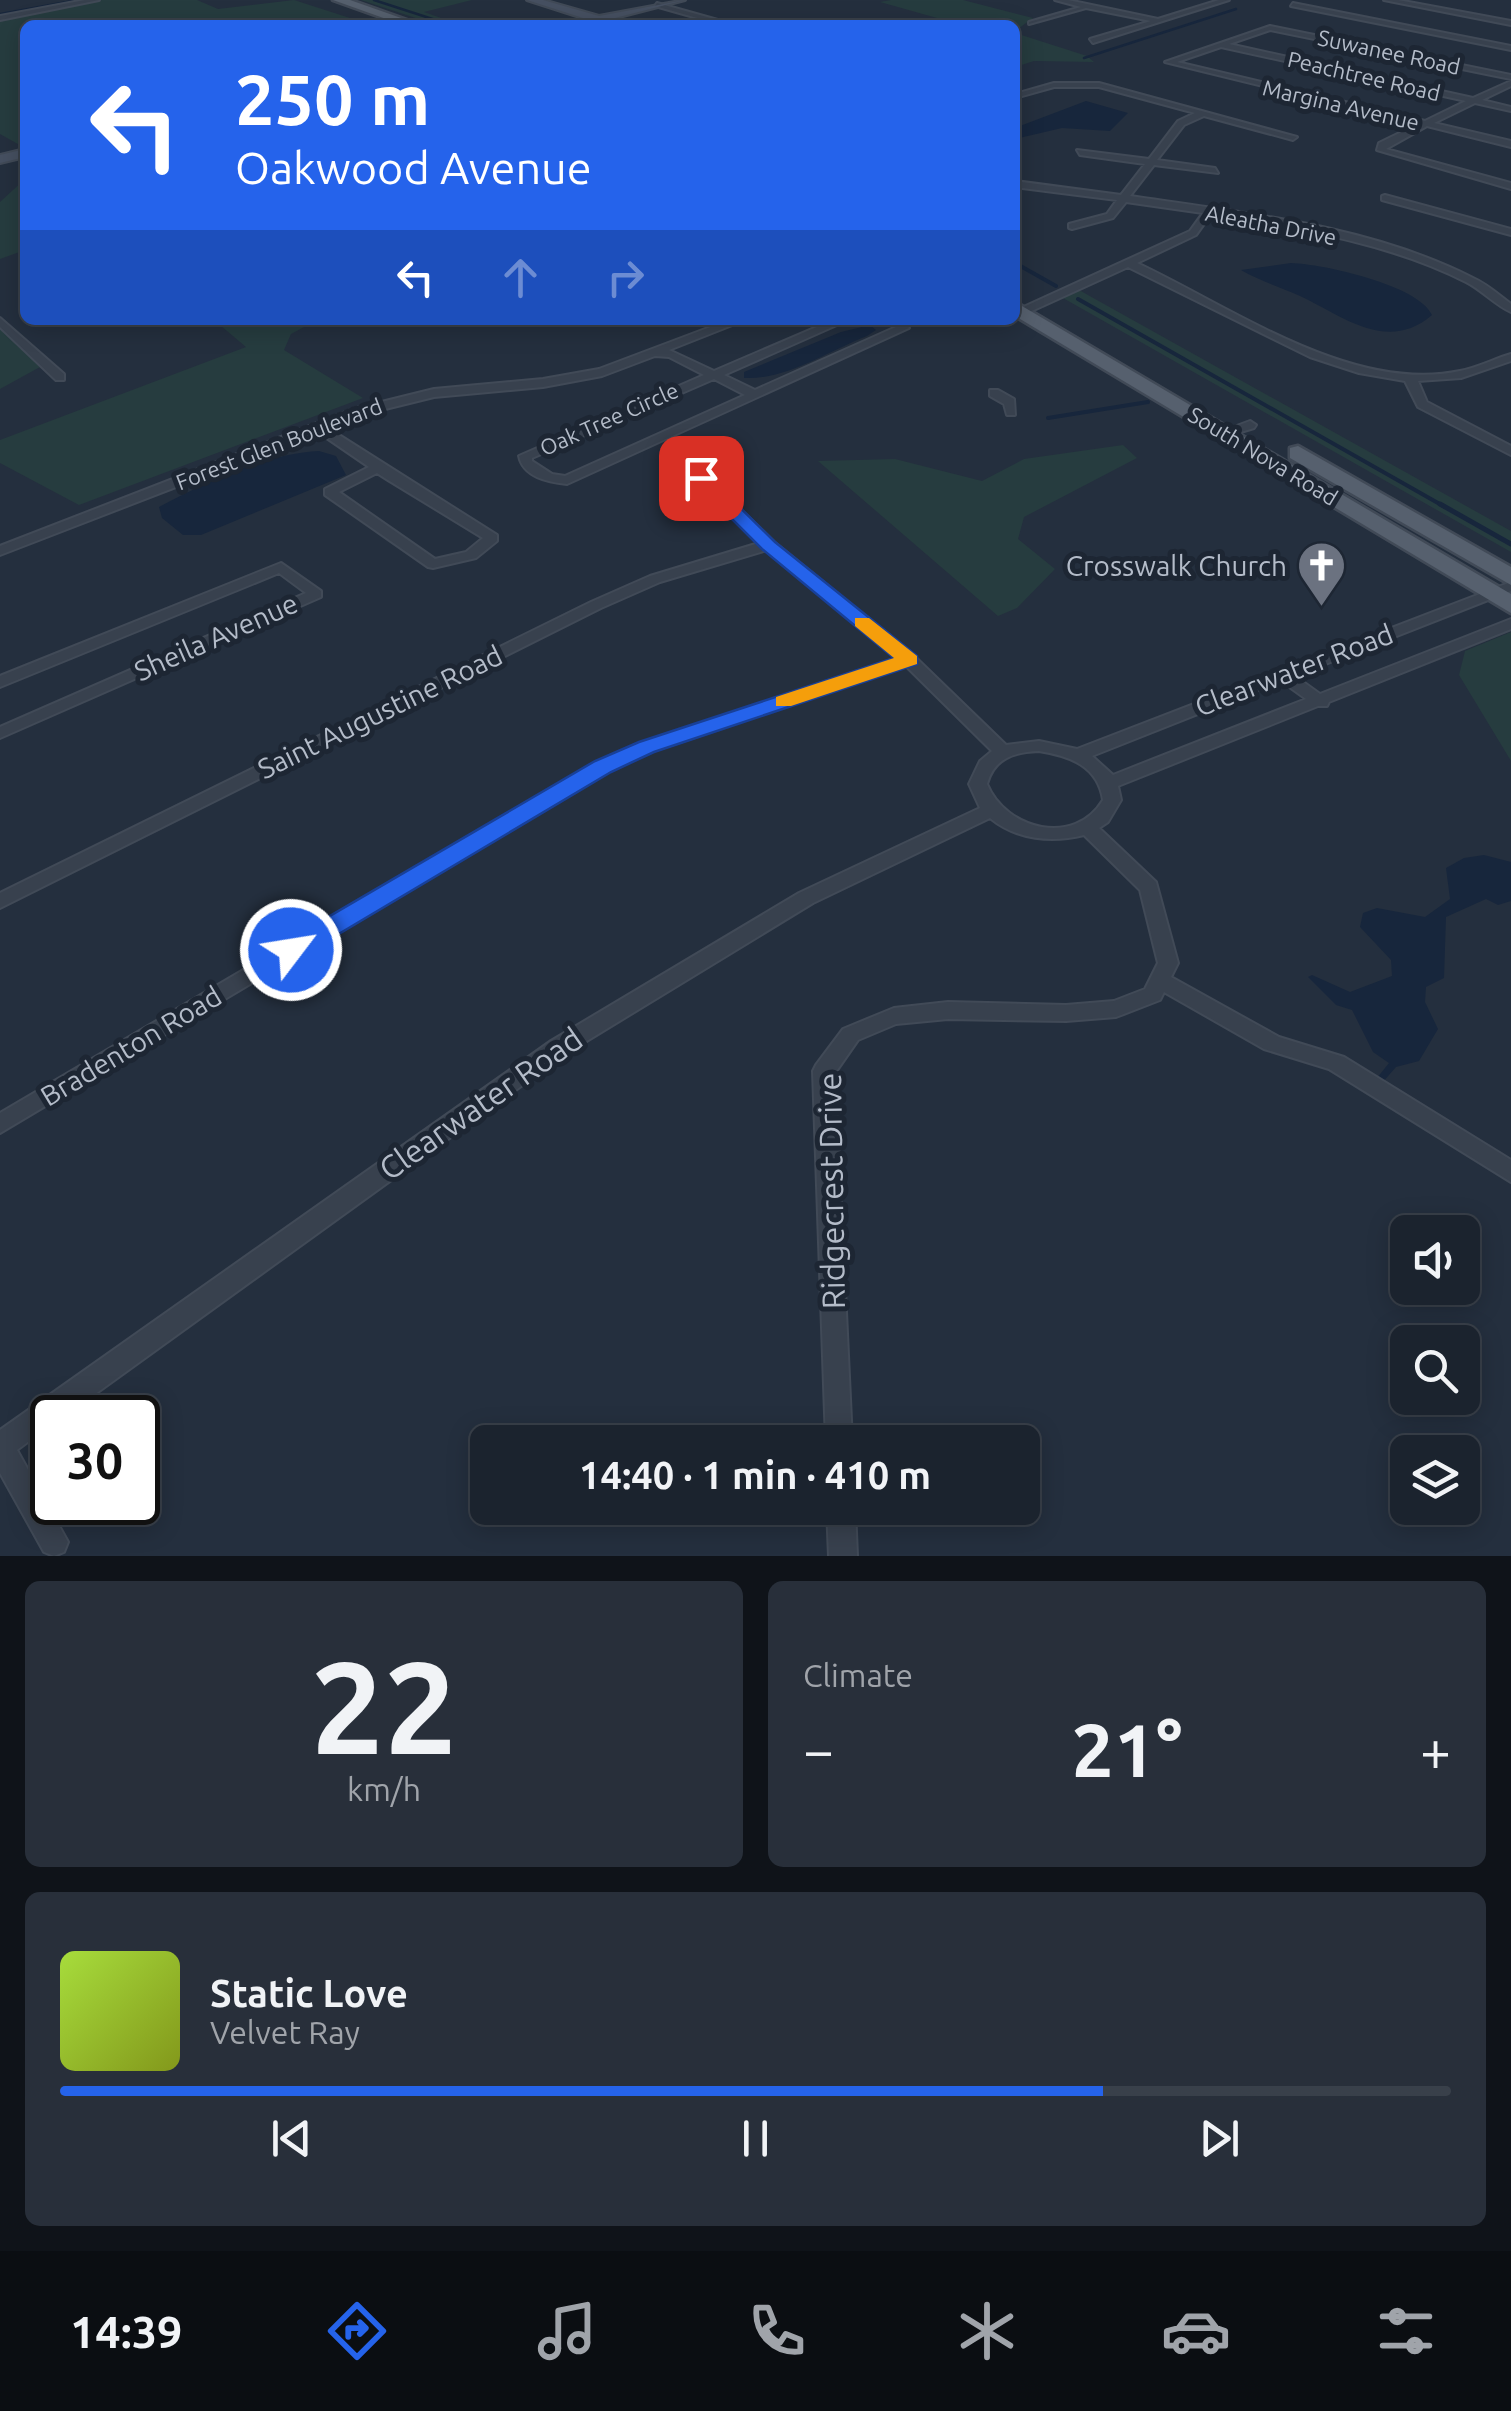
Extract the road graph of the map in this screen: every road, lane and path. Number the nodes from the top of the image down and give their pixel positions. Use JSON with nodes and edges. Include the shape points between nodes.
{"nodes":[{"id":1,"x":62,"y":0,"type":"edge"},
{"id":2,"x":96,"y":0,"type":"edge"},
{"id":3,"x":532,"y":0,"type":"edge"},
{"id":4,"x":680,"y":0,"type":"edge"},
{"id":5,"x":1058,"y":0,"type":"edge"},
{"id":6,"x":1175,"y":0,"type":"edge"},
{"id":7,"x":1226,"y":0,"type":"edge"},
{"id":8,"x":1308,"y":0,"type":"edge"},
{"id":9,"x":1388,"y":0,"type":"edge"},
{"id":10,"x":336,"y":3,"type":"edge"},
{"id":11,"x":657,"y":5,"type":"junction"},
{"id":12,"x":1089,"y":6,"type":"junction"},
{"id":13,"x":1206,"y":7,"type":"junction"},
{"id":14,"x":0,"y":14,"type":"edge"},
{"id":15,"x":598,"y":19,"type":"junction"},
{"id":16,"x":377,"y":20,"type":"edge"},
{"id":17,"x":397,"y":20,"type":"edge"},
{"id":18,"x":594,"y":20,"type":"edge"},
{"id":19,"x":712,"y":20,"type":"edge"},
{"id":20,"x":1158,"y":21,"type":"junction"},
{"id":21,"x":1031,"y":23,"type":"dead end"},
{"id":22,"x":1511,"y":24,"type":"edge"},
{"id":23,"x":1092,"y":41,"type":"dead end"},
{"id":24,"x":1218,"y":44,"type":"junction"},
{"id":25,"x":1511,"y":48,"type":"edge"},
{"id":26,"x":1511,"y":80,"type":"edge"},
{"id":27,"x":1020,"y":94,"type":"edge"},
{"id":28,"x":1473,"y":100,"type":"junction"},
{"id":29,"x":1511,"y":109,"type":"edge"},
{"id":30,"x":1206,"y":112,"type":"junction"},
{"id":31,"x":1422,"y":124,"type":"junction"},
{"id":32,"x":1293,"y":136,"type":"dead end"},
{"id":33,"x":1511,"y":144,"type":"edge"},
{"id":34,"x":1080,"y":152,"type":"dead end"},
{"id":35,"x":1149,"y":164,"type":"junction"},
{"id":36,"x":1215,"y":171,"type":"dead end"},
{"id":37,"x":1020,"y":185,"type":"edge"},
{"id":38,"x":1511,"y":186,"type":"edge"},
{"id":39,"x":1385,"y":198,"type":"dead end"},
{"id":40,"x":1124,"y":200,"type":"junction"},
{"id":41,"x":1207,"y":213,"type":"junction"},
{"id":42,"x":1072,"y":226,"type":"dead end"},
{"id":43,"x":1511,"y":232,"type":"edge"},
{"id":44,"x":1129,"y":263,"type":"junction"},
{"id":45,"x":1509,"y":304,"type":"edge"},
{"id":46,"x":1026,"y":308,"type":"edge"},
{"id":47,"x":0,"y":321,"type":"edge"},
{"id":48,"x":727,"y":325,"type":"edge"},
{"id":49,"x":830,"y":325,"type":"edge"},
{"id":50,"x":901,"y":325,"type":"edge"},
{"id":51,"x":657,"y":353,"type":"junction"},
{"id":52,"x":1511,"y":357,"type":"edge"},
{"id":53,"x":1409,"y":376,"type":"junction"},
{"id":54,"x":60,"y":377,"type":"dead end"},
{"id":55,"x":706,"y":377,"type":"junction"},
{"id":56,"x":994,"y":393,"type":"dead end"},
{"id":57,"x":749,"y":397,"type":"junction"},
{"id":58,"x":1011,"y":412,"type":"dead end"},
{"id":59,"x":1250,"y":425,"type":"junction"},
{"id":60,"x":319,"y":428,"type":"junction"},
{"id":61,"x":1224,"y":433,"type":"junction"},
{"id":62,"x":1511,"y":452,"type":"edge"},
{"id":63,"x":378,"y":467,"type":"junction"},
{"id":64,"x":701,"y":478,"type":"dead end"},
{"id":65,"x":768,"y":546,"type":"junction"},
{"id":66,"x":0,"y":551,"type":"edge"},
{"id":67,"x":1511,"y":577,"type":"edge"},
{"id":68,"x":1504,"y":594,"type":"edge"},
{"id":69,"x":1511,"y":624,"type":"edge"},
{"id":70,"x":909,"y":660,"type":"junction"},
{"id":71,"x":1283,"y":675,"type":"junction"},
{"id":72,"x":0,"y":682,"type":"edge"},
{"id":73,"x":1321,"y":702,"type":"junction"},
{"id":74,"x":0,"y":732,"type":"edge"},
{"id":75,"x":1003,"y":752,"type":"junction"},
{"id":76,"x":1077,"y":755,"type":"junction"},
{"id":77,"x":1109,"y":783,"type":"junction"},
{"id":78,"x":991,"y":810,"type":"junction"},
{"id":79,"x":1087,"y":828,"type":"junction"},
{"id":80,"x":0,"y":900,"type":"edge"},
{"id":81,"x":1163,"y":982,"type":"junction"},
{"id":82,"x":0,"y":1124,"type":"edge"},
{"id":83,"x":1511,"y":1172,"type":"edge"},
{"id":84,"x":838,"y":1425,"type":"edge"},
{"id":85,"x":0,"y":1447,"type":"edge"},
{"id":86,"x":842,"y":1525,"type":"edge"},
{"id":87,"x":54,"y":1542,"type":"dead end"},
{"id":88,"x":843,"y":1556,"type":"edge"}],
"edges":[{"from":1,"to":14,"type":"street"},
{"from":2,"to":14,"type":"street"},
{"from":3,"to":15,"type":"street"},
{"from":4,"to":11,"type":"street"},
{"from":5,"to":12,"type":"street"},
{"from":6,"to":13,"type":"street"},
{"from":7,"to":13,"type":"street"},
{"from":8,"to":25,"type":"street","via":[[1293,5]]},
{"from":9,"to":22,"type":"street"},
{"from":10,"to":16,"type":"main road"},
{"from":10,"to":17,"type":"main road"},
{"from":11,"to":15,"type":"street"},
{"from":11,"to":19,"type":"street"},
{"from":12,"to":20,"type":"street"},
{"from":12,"to":21,"type":"street"},
{"from":13,"to":20,"type":"street"},
{"from":15,"to":18,"type":"street"},
{"from":20,"to":23,"type":"street"},
{"from":24,"to":26,"type":"street","name":"Suwanee Road","via":[[1266,28]]},
{"from":24,"to":28,"type":"street","name":"Peachtree Road"},
{"from":24,"to":31,"type":"street","name":"Margina Avenue","via":[[1170,60]]},
{"from":26,"to":28,"type":"street"},
{"from":27,"to":30,"type":"street","via":[[1092,84]]},
{"from":28,"to":29,"type":"street","name":"Peachtree Road"},
{"from":28,"to":31,"type":"street"},
{"from":30,"to":32,"type":"street"},
{"from":30,"to":35,"type":"street","via":[[1184,120]]},
{"from":31,"to":33,"type":"street","name":"Margina Avenue"},
{"from":31,"to":38,"type":"street","via":[[1381,150]]},
{"from":34,"to":35,"type":"street"},
{"from":35,"to":36,"type":"street"},
{"from":35,"to":40,"type":"street"},
{"from":37,"to":40,"type":"street","name":"Aleatha Drive"},
{"from":39,"to":43,"type":"street"},
{"from":40,"to":41,"type":"street","name":"Aleatha Drive"},
{"from":40,"to":42,"type":"street","via":[[1104,220]]},
{"from":41,"to":44,"type":"street","via":[[1193,232]]},
{"from":41,"to":45,"type":"street","name":"Aleatha Drive","via":[[1314,230],[1460,272]]},
{"from":44,"to":46,"type":"street"},
{"from":44,"to":53,"type":"street","via":[[1317,358]]},
{"from":46,"to":59,"type":"main road","name":"South Nova Road"},
{"from":46,"to":61,"type":"main road","name":"South Nova Road"},
{"from":47,"to":54,"type":"street"},
{"from":48,"to":51,"type":"street","name":"Forest Glen Boulevard"},
{"from":49,"to":55,"type":"street","name":"Oak Tree Circle"},
{"from":50,"to":57,"type":"street","name":"Oak Tree Circle"},
{"from":51,"to":55,"type":"street","name":"Oak Tree Circle"},
{"from":51,"to":60,"type":"street","name":"Forest Glen Boulevard","via":[[543,383],[393,402]]},
{"from":52,"to":53,"type":"street","via":[[1471,374]]},
{"from":53,"to":62,"type":"street","via":[[1422,404]]},
{"from":55,"to":57,"type":"street","name":"Oak Tree Circle"},
{"from":55,"to":57,"type":"street","name":"Oak Tree Circle","via":[[524,456],[526,462],[548,478],[566,480]]},
{"from":56,"to":58,"type":"street","via":[[1010,402]]},
{"from":59,"to":61,"type":"street"},
{"from":59,"to":67,"type":"main road","name":"South Nova Road"},
{"from":60,"to":63,"type":"street"},
{"from":60,"to":66,"type":"street","name":"Forest Glen Boulevard"},
{"from":61,"to":68,"type":"main road","name":"South Nova Road"},
{"from":63,"to":63,"type":"street","via":[[393,476],[492,538],[471,554],[433,564],[330,492]]},
{"from":64,"to":65,"type":"street"},
{"from":65,"to":70,"type":"street"},
{"from":65,"to":80,"type":"street","name":"Saint Augustine Road","via":[[655,579],[596,605]]},
{"from":68,"to":71,"type":"street","name":"Clearwater Road"},
{"from":69,"to":73,"type":"street","name":"Clearwater Road"},
{"from":70,"to":75,"type":"street"},
{"from":70,"to":82,"type":"street","name":"Bradenton Road","via":[[603,766]]},
{"from":71,"to":73,"type":"street"},
{"from":71,"to":76,"type":"street","name":"Clearwater Road"},
{"from":72,"to":74,"type":"street","name":"Sheila Avenue","via":[[281,567],[316,594]]},
{"from":73,"to":77,"type":"street","name":"Clearwater Road"},
{"from":75,"to":76,"type":"street","via":[[1039,746]]},
{"from":75,"to":78,"type":"street","via":[[978,779]]},
{"from":76,"to":77,"type":"street"},
{"from":77,"to":79,"type":"street","via":[[1108,811]]},
{"from":78,"to":79,"type":"street","via":[[1031,830]]},
{"from":78,"to":85,"type":"street","name":"Clearwater Road","via":[[806,898],[559,1047]]},
{"from":79,"to":81,"type":"street","via":[[1149,887],[1168,963]]},
{"from":81,"to":83,"type":"street","via":[[1272,1044],[1336,1063]]},
{"from":81,"to":84,"type":"street","name":"Ridgecrest Drive","via":[[1144,998],[1076,1014],[894,1013],[867,1022],[832,1050],[824,1071]]},
{"from":85,"to":87,"type":"street"},
{"from":86,"to":88,"type":"street"}]}
